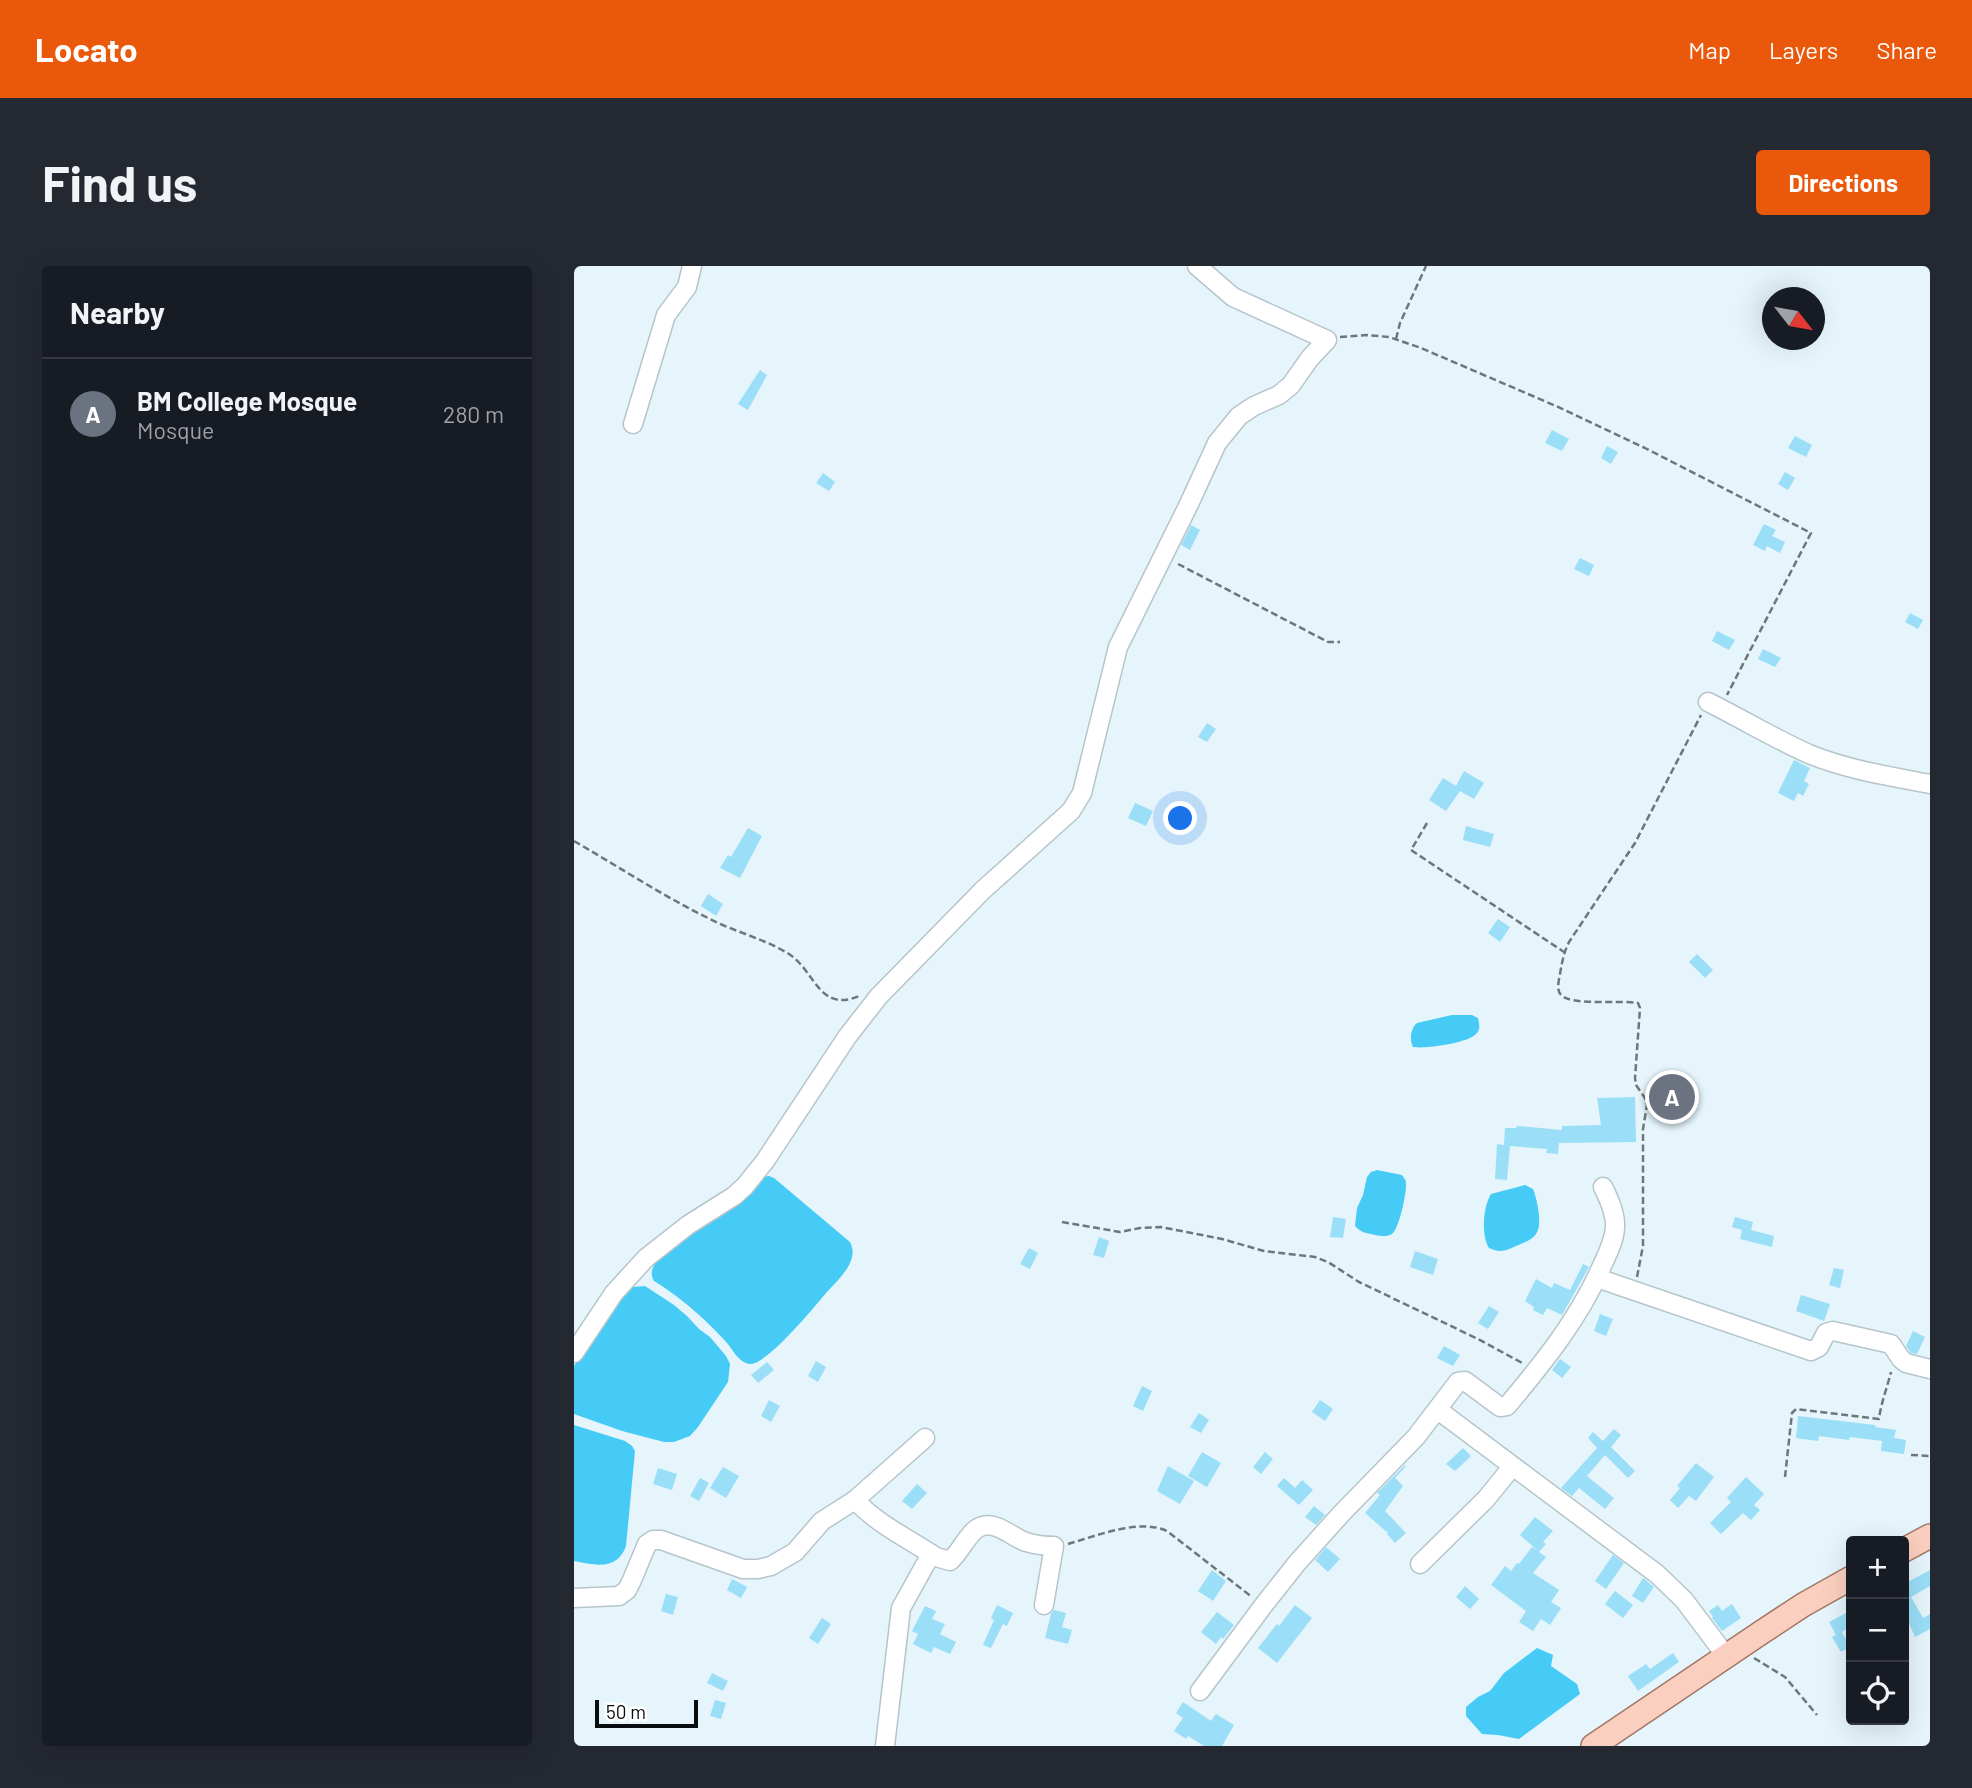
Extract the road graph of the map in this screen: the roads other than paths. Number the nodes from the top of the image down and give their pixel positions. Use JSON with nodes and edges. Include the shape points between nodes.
{"nodes":[{"id":1,"x":692,"y":266,"type":"edge"},
{"id":2,"x":1197,"y":266,"type":"edge"},
{"id":3,"x":633,"y":424,"type":"dead end"},
{"id":4,"x":1714,"y":705,"type":"road end"},
{"id":5,"x":1930,"y":784,"type":"edge"},
{"id":6,"x":1602,"y":1187,"type":"dead end"},
{"id":7,"x":1597,"y":1278,"type":"junction"},
{"id":8,"x":574,"y":1353,"type":"edge"},
{"id":9,"x":1930,"y":1368,"type":"edge"},
{"id":10,"x":1438,"y":1410,"type":"junction"},
{"id":11,"x":925,"y":1438,"type":"dead end"},
{"id":12,"x":1512,"y":1467,"type":"junction"},
{"id":13,"x":855,"y":1500,"type":"junction"},
{"id":14,"x":1930,"y":1536,"type":"edge"},
{"id":15,"x":1909,"y":1547,"type":"edge"},
{"id":16,"x":931,"y":1554,"type":"junction"},
{"id":17,"x":1420,"y":1564,"type":"dead end"},
{"id":18,"x":1846,"y":1581,"type":"edge"},
{"id":19,"x":574,"y":1598,"type":"edge"},
{"id":20,"x":1044,"y":1605,"type":"dead end"},
{"id":21,"x":1735,"y":1650,"type":"junction"},
{"id":22,"x":1199,"y":1691,"type":"dead end"},
{"id":23,"x":885,"y":1746,"type":"edge"},
{"id":24,"x":1593,"y":1746,"type":"edge"}],
"edges":[{"from":1,"to":3,"type":"street","via":[[687,287],[666,314]]},
{"from":2,"to":8,"type":"street","via":[[1233,297],[1327,341],[1291,385],[1240,416],[1217,443],[1118,647],[1077,803],[879,996],[746,1186],[646,1258],[614,1293]]},
{"from":4,"to":5,"type":"street","via":[[1819,758]]},
{"from":6,"to":7,"type":"street","via":[[1615,1229]]},
{"from":7,"to":9,"type":"street","via":[[1811,1351],[1833,1331],[1891,1344],[1906,1363]]},
{"from":7,"to":10,"type":"street","via":[[1570,1326],[1507,1406],[1500,1407],[1465,1381],[1458,1382]]},
{"from":10,"to":12,"type":"street"},
{"from":10,"to":22,"type":"street","via":[[1341,1514]]},
{"from":11,"to":13,"type":"street"},
{"from":12,"to":17,"type":"street"},
{"from":12,"to":21,"type":"street","via":[[1671,1586]]},
{"from":13,"to":16,"type":"street"},
{"from":13,"to":19,"type":"street","via":[[822,1521],[795,1552],[772,1566],[743,1569],[653,1540],[619,1596]]},
{"from":14,"to":15,"type":"main road"},
{"from":16,"to":20,"type":"street","via":[[950,1561],[973,1532],[988,1525],[1024,1542],[1054,1546]]},
{"from":16,"to":23,"type":"street","via":[[901,1608]]},
{"from":18,"to":21,"type":"main road"},
{"from":21,"to":24,"type":"main road"}]}
